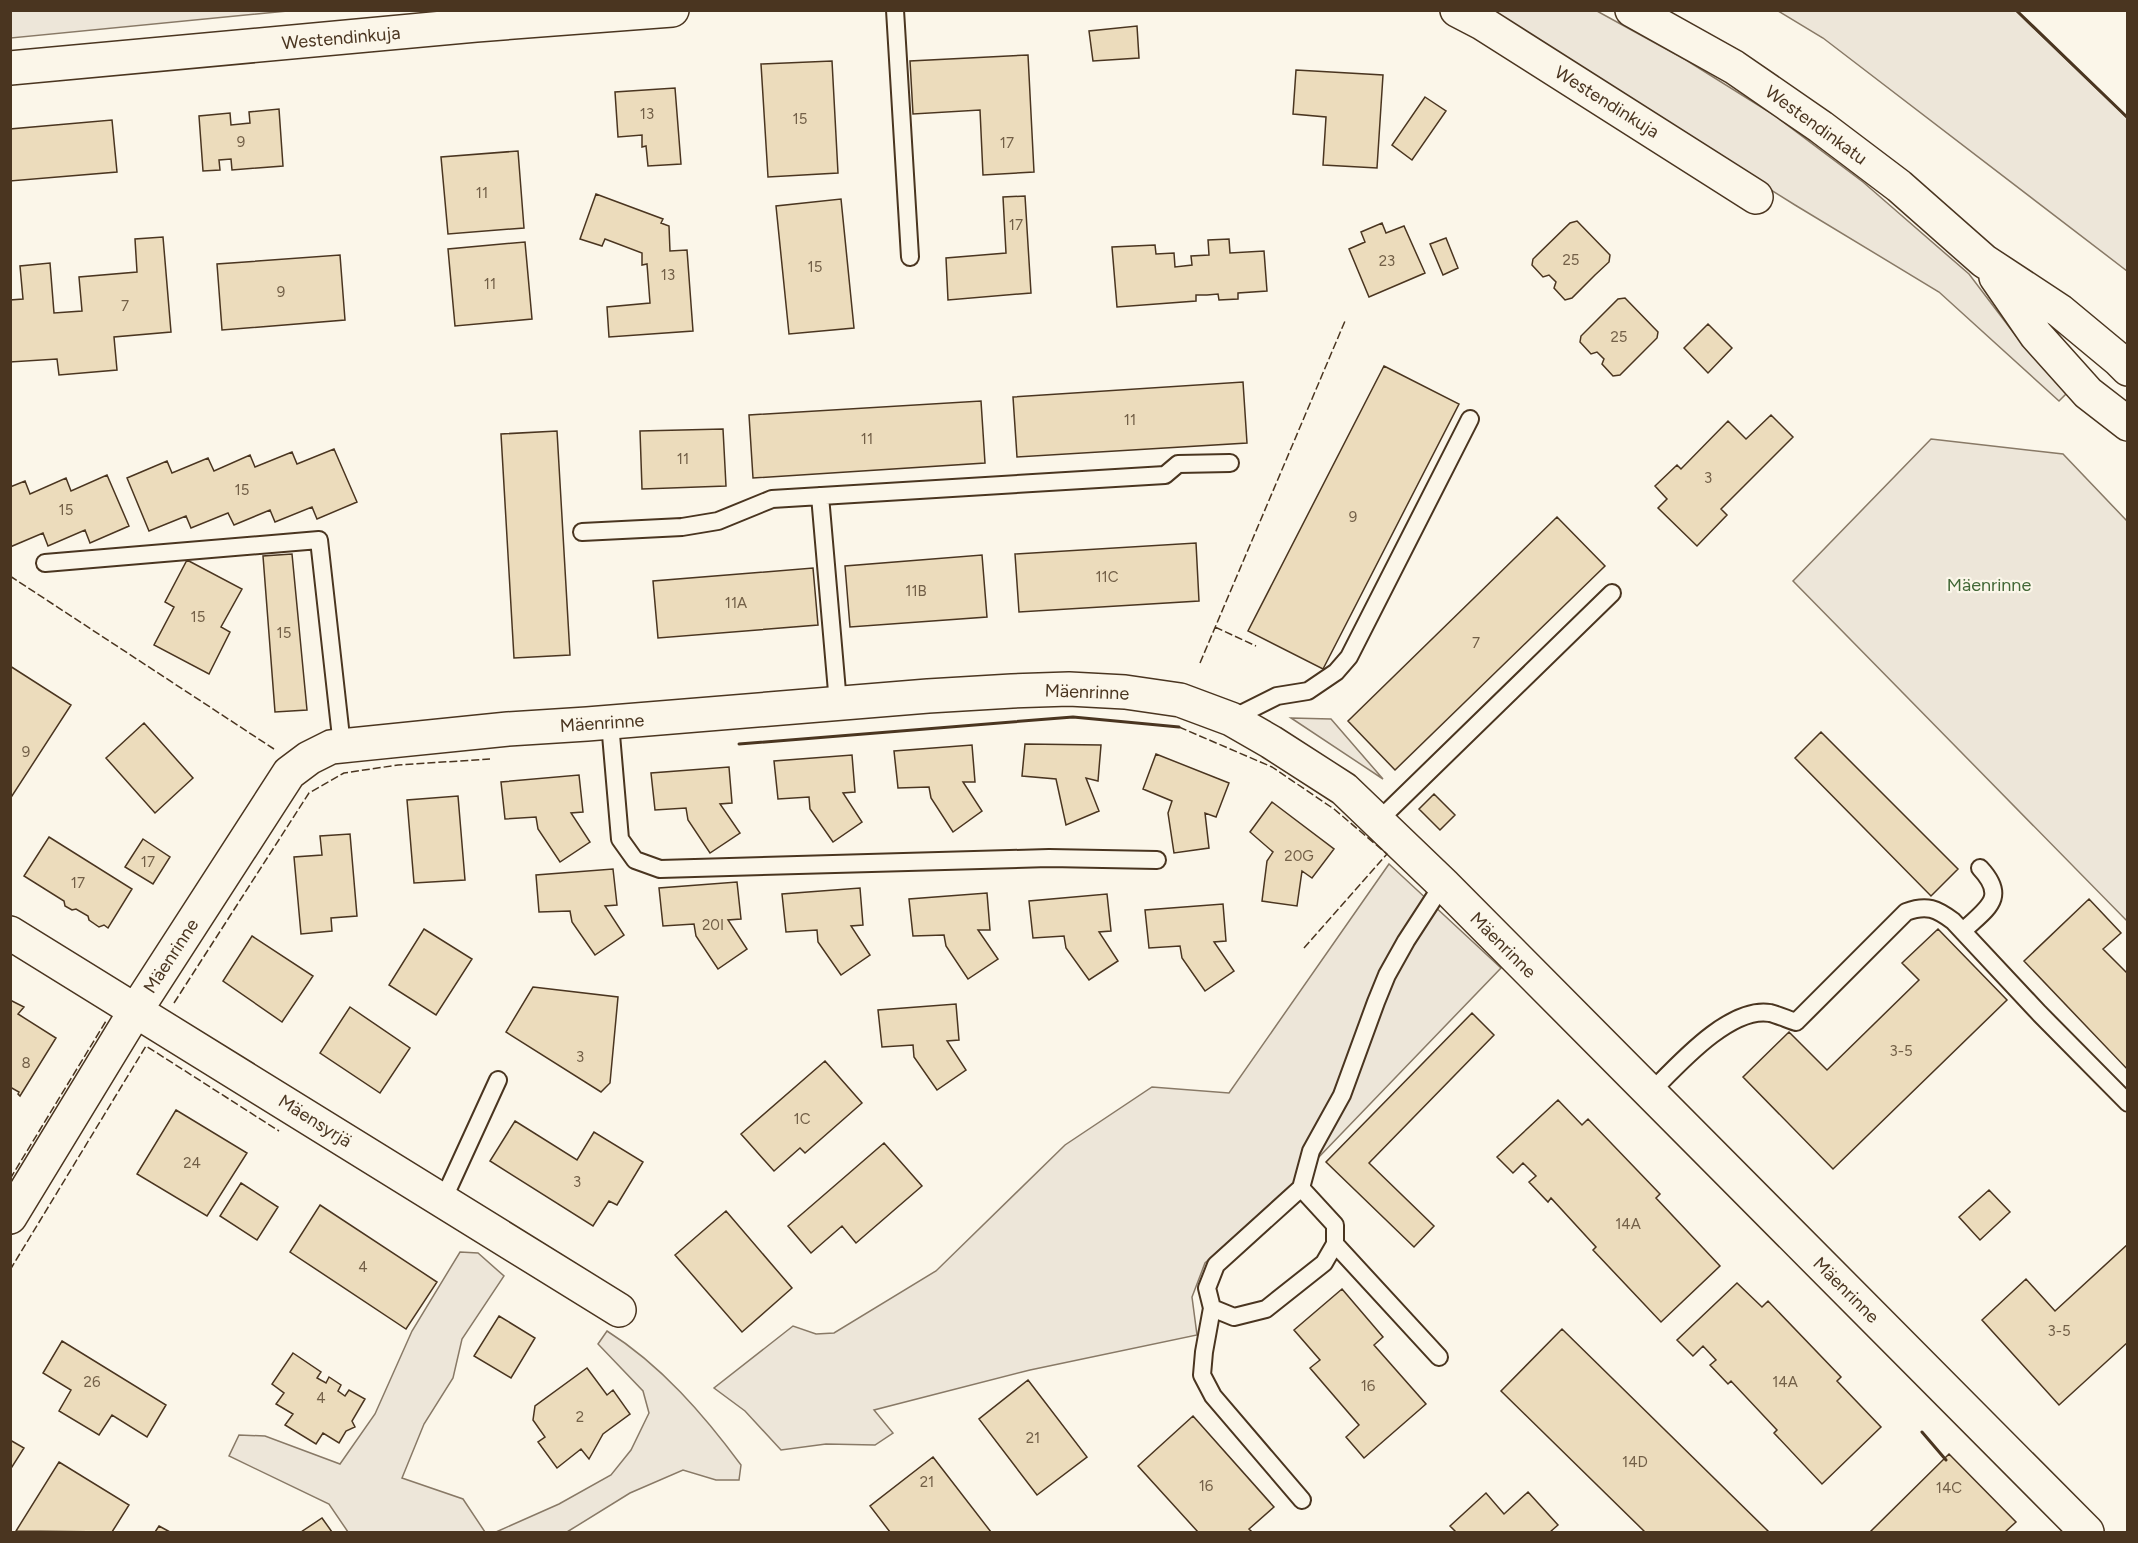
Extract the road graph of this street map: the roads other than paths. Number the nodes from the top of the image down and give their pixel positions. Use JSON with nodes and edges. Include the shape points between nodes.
{"nodes":[{"id":1,"x":672,"y":10,"type":"edge"},
{"id":2,"x":895,"y":10,"type":"edge"},
{"id":3,"x":1457,"y":10,"type":"edge"},
{"id":4,"x":1632,"y":10,"type":"edge"},
{"id":5,"x":10,"y":68,"type":"edge"},
{"id":6,"x":1756,"y":197,"type":"dead end"},
{"id":7,"x":910,"y":257,"type":"dead end"},
{"id":8,"x":1984,"y":261,"type":"junction"},
{"id":9,"x":2127,"y":369,"type":"edge"},
{"id":10,"x":1470,"y":419,"type":"dead end"},
{"id":11,"x":2127,"y":424,"type":"edge"},
{"id":12,"x":1230,"y":463,"type":"dead end"},
{"id":13,"x":820,"y":496,"type":"junction"},
{"id":14,"x":582,"y":532,"type":"dead end"},
{"id":15,"x":45,"y":563,"type":"dead end"},
{"id":16,"x":1612,"y":593,"type":"dead end"},
{"id":17,"x":838,"y":703,"type":"junction"},
{"id":18,"x":1231,"y":719,"type":"junction"},
{"id":19,"x":610,"y":723,"type":"junction"},
{"id":20,"x":342,"y":746,"type":"junction"},
{"id":21,"x":1378,"y":821,"type":"junction"},
{"id":22,"x":1157,"y":860,"type":"dead end"},
{"id":23,"x":1980,"y":868,"type":"dead end"},
{"id":24,"x":1443,"y":884,"type":"junction"},
{"id":25,"x":1963,"y":931,"type":"junction"},
{"id":26,"x":10,"y":933,"type":"edge"},
{"id":27,"x":136,"y":1010,"type":"junction"},
{"id":28,"x":498,"y":1080,"type":"dead end"},
{"id":29,"x":1650,"y":1093,"type":"junction"},
{"id":30,"x":2127,"y":1103,"type":"edge"},
{"id":31,"x":1301,"y":1188,"type":"junction"},
{"id":32,"x":443,"y":1200,"type":"junction"},
{"id":33,"x":10,"y":1217,"type":"edge"},
{"id":34,"x":1335,"y":1244,"type":"junction"},
{"id":35,"x":1212,"y":1308,"type":"junction"},
{"id":36,"x":619,"y":1310,"type":"dead end"},
{"id":37,"x":1439,"y":1357,"type":"dead end"},
{"id":38,"x":1302,"y":1500,"type":"dead end"},
{"id":39,"x":2087,"y":1533,"type":"edge"}],
"edges":[{"from":1,"to":5,"type":"street","name":"Westendinkuja"},
{"from":2,"to":7,"type":"lane"},
{"from":3,"to":6,"type":"street","name":"Westendinkuja"},
{"from":4,"to":8,"type":"street","name":"Westendinkatu","via":[[1734,67],[1821,127],[1899,186]]},
{"from":8,"to":9,"type":"street","name":"Westendinkatu","via":[[2060,311]]},
{"from":8,"to":11,"type":"street","name":"Westendinkatu","via":[[2036,335],[2088,393]]},
{"from":10,"to":18,"type":"lane","via":[[1349,657],[1336,672],[1308,690],[1277,696]]},
{"from":12,"to":13,"type":"lane","via":[[1178,464],[1164,475]]},
{"from":13,"to":14,"type":"lane","via":[[772,499],[718,521],[682,527]]},
{"from":13,"to":17,"type":"lane"},
{"from":15,"to":20,"type":"lane","via":[[319,540]]},
{"from":16,"to":21,"type":"lane"},
{"from":17,"to":18,"type":"street","name":"Mäenrinne","via":[[1069,689],[1180,700]]},
{"from":17,"to":19,"type":"street","name":"Mäenrinne"},
{"from":18,"to":21,"type":"street","name":"Mäenrinne","via":[[1344,789]]},
{"from":19,"to":20,"type":"street","name":"Mäenrinne"},
{"from":19,"to":22,"type":"lane","via":[[620,840],[635,860],[660,869],[1049,858]]},
{"from":20,"to":27,"type":"street","name":"Mäenrinne","via":[[309,758],[289,773]]},
{"from":21,"to":24,"type":"street","name":"Mäenrinne"},
{"from":23,"to":25,"type":"lane","via":[[1992,881],[1995,893],[1988,907]]},
{"from":24,"to":29,"type":"street","name":"Mäenrinne"},
{"from":24,"to":31,"type":"lane","via":[[1387,975],[1342,1095],[1311,1151]]},
{"from":25,"to":29,"type":"lane","via":[[1937,909],[1906,912],[1796,1022],[1768,1013],[1748,1015],[1700,1043]]},
{"from":25,"to":30,"type":"lane"},
{"from":26,"to":27,"type":"street","name":"Mäensyrjä"},
{"from":27,"to":32,"type":"street","name":"Mäensyrjä"},
{"from":27,"to":33,"type":"street","name":"Mäenrinne"},
{"from":28,"to":32,"type":"lane"},
{"from":29,"to":39,"type":"street","name":"Mäenrinne"},
{"from":31,"to":34,"type":"lane","via":[[1335,1225]]},
{"from":31,"to":35,"type":"lane","via":[[1216,1265],[1207,1288]]},
{"from":32,"to":36,"type":"street","name":"Mäensyrjä"},
{"from":34,"to":35,"type":"lane","via":[[1324,1263],[1266,1309],[1234,1317]]},
{"from":34,"to":37,"type":"lane"},
{"from":35,"to":38,"type":"lane","via":[[1202,1375],[1213,1396]]}]}
